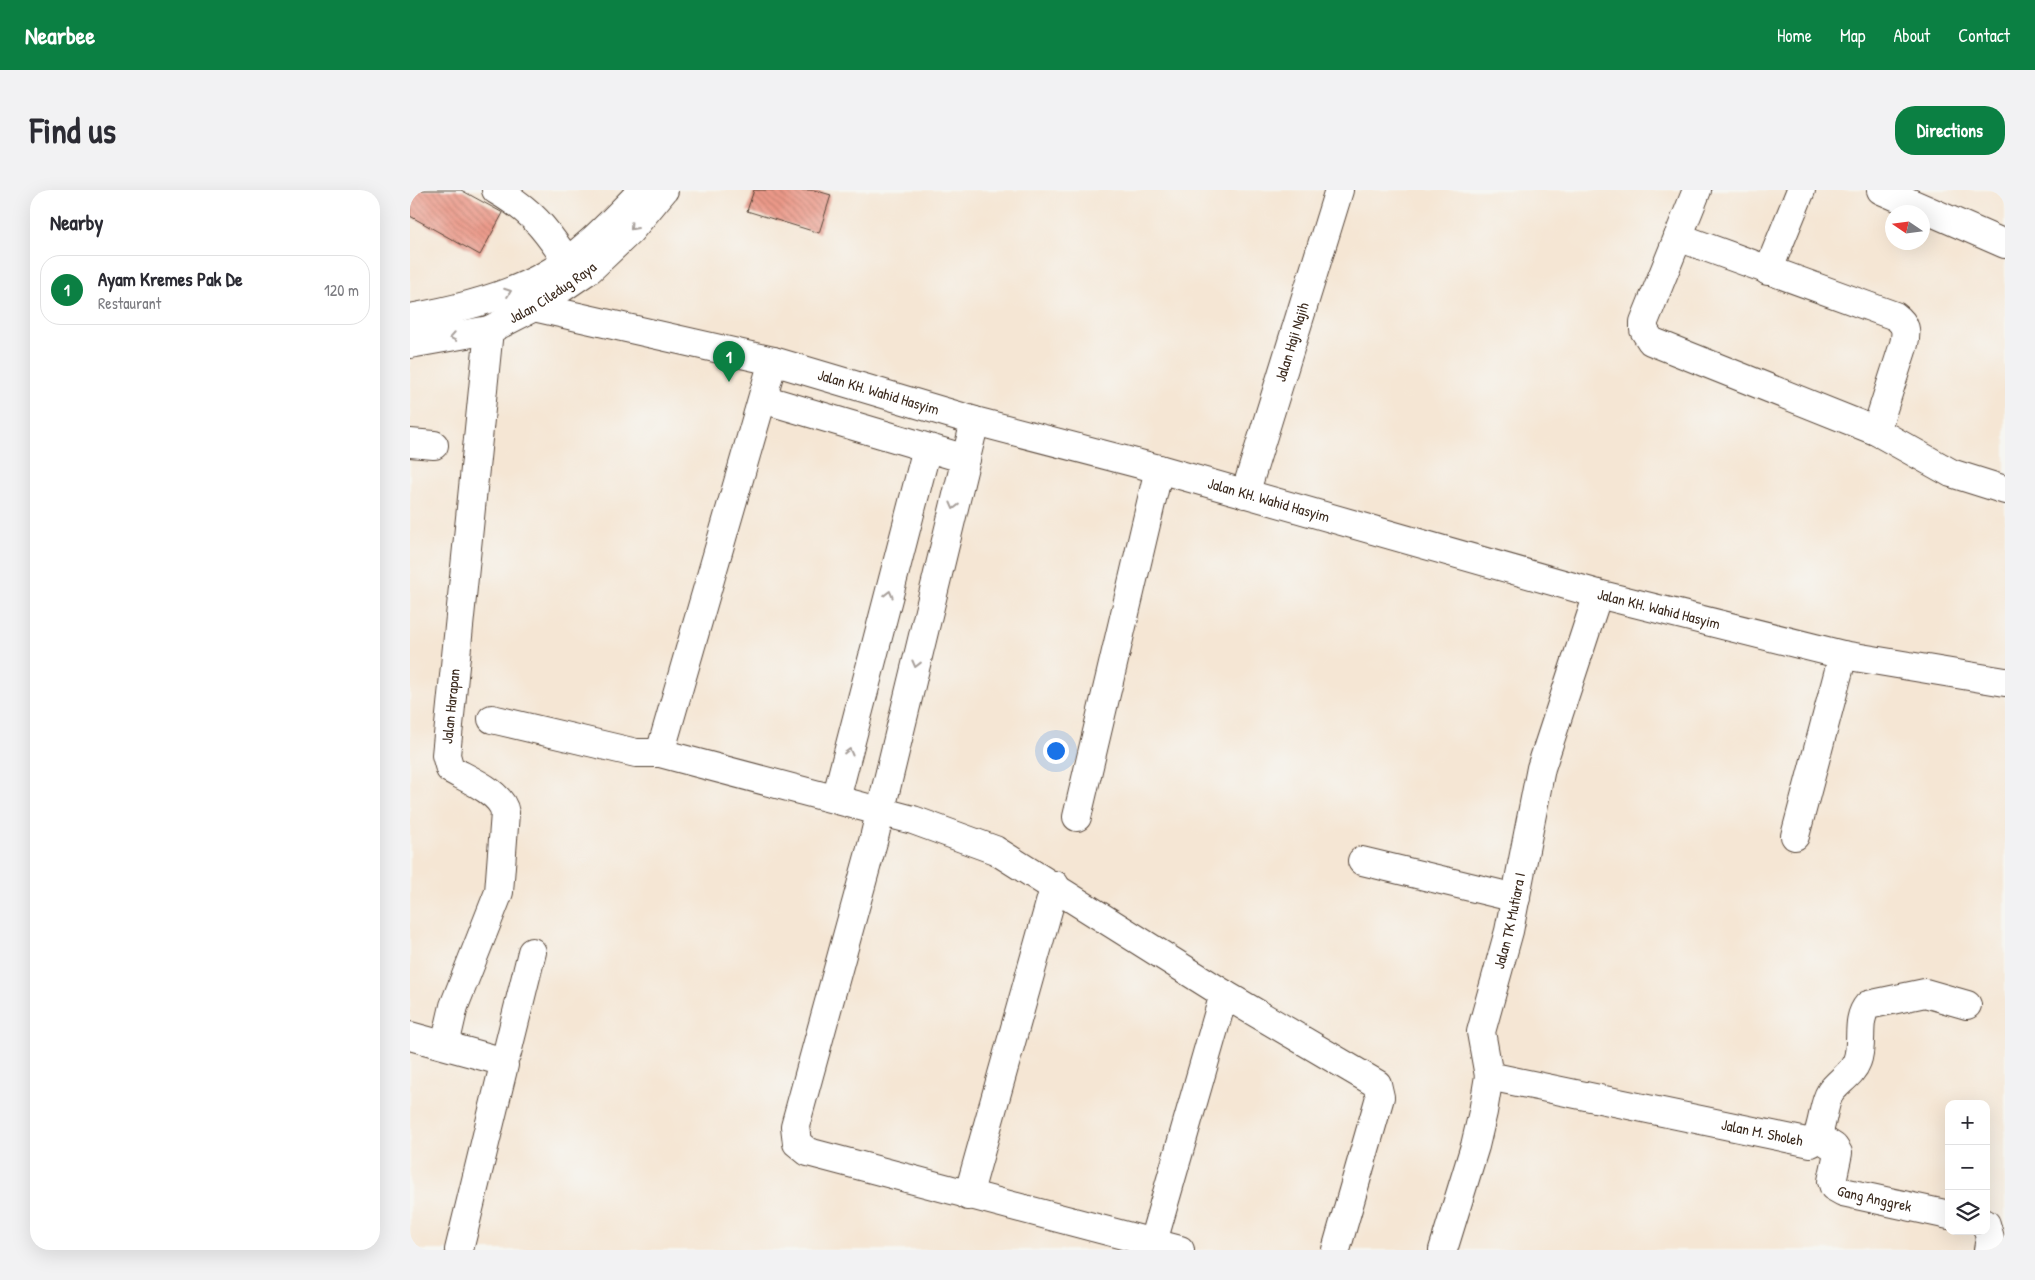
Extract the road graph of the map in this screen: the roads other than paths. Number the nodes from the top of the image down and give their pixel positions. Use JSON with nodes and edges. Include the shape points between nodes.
{"nodes":[{"id":1,"x":496,"y":190,"type":"edge"},
{"id":2,"x":642,"y":190,"type":"edge"},
{"id":3,"x":664,"y":190,"type":"edge"},
{"id":4,"x":1339,"y":190,"type":"edge"},
{"id":5,"x":1697,"y":190,"type":"edge"},
{"id":6,"x":1801,"y":190,"type":"edge"},
{"id":7,"x":1881,"y":190,"type":"edge"},
{"id":8,"x":1678,"y":237,"type":"junction"},
{"id":9,"x":2005,"y":244,"type":"edge"},
{"id":10,"x":567,"y":261,"type":"junction"},
{"id":11,"x":1768,"y":271,"type":"junction"},
{"id":12,"x":534,"y":307,"type":"junction"},
{"id":13,"x":410,"y":318,"type":"edge"},
{"id":14,"x":489,"y":330,"type":"junction"},
{"id":15,"x":410,"y":344,"type":"edge"},
{"id":16,"x":774,"y":361,"type":"junction"},
{"id":17,"x":764,"y":399,"type":"junction"},
{"id":18,"x":975,"y":421,"type":"junction"},
{"id":19,"x":1876,"y":431,"type":"junction"},
{"id":20,"x":927,"y":448,"type":"junction"},
{"id":21,"x":966,"y":459,"type":"junction"},
{"id":22,"x":1159,"y":469,"type":"junction"},
{"id":23,"x":2005,"y":490,"type":"edge"},
{"id":24,"x":1245,"y":494,"type":"junction"},
{"id":25,"x":1598,"y":594,"type":"junction"},
{"id":26,"x":1843,"y":655,"type":"junction"},
{"id":27,"x":2005,"y":682,"type":"edge"},
{"id":28,"x":492,"y":719,"type":"dead end"},
{"id":29,"x":660,"y":753,"type":"junction"},
{"id":30,"x":836,"y":799,"type":"junction"},
{"id":31,"x":881,"y":811,"type":"junction"},
{"id":32,"x":1077,"y":817,"type":"dead end"},
{"id":33,"x":1796,"y":836,"type":"dead end"},
{"id":34,"x":1362,"y":861,"type":"dead end"},
{"id":35,"x":1055,"y":885,"type":"junction"},
{"id":36,"x":1516,"y":898,"type":"junction"},
{"id":37,"x":532,"y":952,"type":"dead end"},
{"id":38,"x":1224,"y":994,"type":"junction"},
{"id":39,"x":1967,"y":1005,"type":"dead end"},
{"id":40,"x":410,"y":1036,"type":"edge"},
{"id":41,"x":445,"y":1045,"type":"junction"},
{"id":42,"x":501,"y":1061,"type":"junction"},
{"id":43,"x":1489,"y":1076,"type":"junction"},
{"id":44,"x":1817,"y":1136,"type":"junction"},
{"id":45,"x":968,"y":1196,"type":"junction"},
{"id":46,"x":1945,"y":1214,"type":"edge"},
{"id":47,"x":1989,"y":1235,"type":"edge"},
{"id":48,"x":1153,"y":1242,"type":"junction"},
{"id":49,"x":459,"y":1250,"type":"edge"},
{"id":50,"x":1180,"y":1250,"type":"edge"},
{"id":51,"x":1336,"y":1250,"type":"edge"},
{"id":52,"x":1443,"y":1250,"type":"edge"},
{"id":53,"x":1988,"y":1250,"type":"edge"}],
"edges":[{"from":1,"to":10,"type":"street","via":[[522,205],[546,230]]},
{"from":2,"to":10,"type":"street","name":"Jalan Ciledug Raya"},
{"from":3,"to":12,"type":"street","name":"Jalan Ciledug Raya","one_way":true,"via":[[630,231],[590,269]]},
{"from":4,"to":24,"type":"street","name":"Jalan Haji Najih"},
{"from":5,"to":8,"type":"street"},
{"from":6,"to":11,"type":"street"},
{"from":7,"to":9,"type":"street"},
{"from":8,"to":11,"type":"street"},
{"from":8,"to":19,"type":"street","via":[[1644,322],[1646,336],[1651,341]]},
{"from":13,"to":10,"type":"street","name":"Jalan Ciledug Raya","one_way":true,"via":[[496,296],[538,279]]},
{"from":11,"to":19,"type":"street","via":[[1895,316],[1903,322],[1904,344]]},
{"from":12,"to":14,"type":"street","name":"Jalan Ciledug Raya"},
{"from":12,"to":16,"type":"street","name":"Jalan KH. Wahid Hasyim"},
{"from":14,"to":15,"type":"street","name":"Jalan Ciledug Raya","one_way":true},
{"from":14,"to":41,"type":"street","name":"Jalan Harapan","via":[[446,755],[450,769],[497,797],[505,813],[499,892],[454,1006]]},
{"from":16,"to":17,"type":"street"},
{"from":16,"to":18,"type":"street","name":"Jalan KH. Wahid Hasyim"},
{"from":17,"to":20,"type":"street"},
{"from":17,"to":29,"type":"street"},
{"from":18,"to":21,"type":"street"},
{"from":18,"to":22,"type":"street","name":"Jalan KH. Wahid Hasyim"},
{"from":19,"to":23,"type":"street","via":[[1951,473]]},
{"from":20,"to":21,"type":"street"},
{"from":30,"to":20,"type":"street","one_way":true},
{"from":21,"to":31,"type":"street","one_way":true},
{"from":22,"to":24,"type":"street","name":"Jalan KH. Wahid Hasyim"},
{"from":22,"to":32,"type":"street"},
{"from":24,"to":25,"type":"street","name":"Jalan KH. Wahid Hasyim"},
{"from":25,"to":26,"type":"street","name":"Jalan KH. Wahid Hasyim"},
{"from":25,"to":36,"type":"street","name":"Jalan TK Mutiara I","via":[[1541,768]]},
{"from":26,"to":27,"type":"street","name":"Jalan KH. Wahid Hasyim"},
{"from":26,"to":33,"type":"street"},
{"from":28,"to":29,"type":"street","via":[[636,753]]},
{"from":29,"to":30,"type":"street"},
{"from":30,"to":31,"type":"street"},
{"from":31,"to":35,"type":"street","via":[[942,829],[995,850]]},
{"from":31,"to":45,"type":"street","via":[[795,1126],[797,1143],[808,1152]]},
{"from":34,"to":36,"type":"street"},
{"from":35,"to":38,"type":"street"},
{"from":35,"to":45,"type":"street"},
{"from":36,"to":43,"type":"street","name":"Jalan TK Mutiara I","via":[[1482,1032]]},
{"from":37,"to":42,"type":"street","via":[[507,1053]]},
{"from":38,"to":48,"type":"street"},
{"from":38,"to":51,"type":"street","via":[[1377,1084],[1380,1097]]},
{"from":39,"to":44,"type":"street","name":"Jalan M. Sholeh","via":[[1924,993],[1868,1005],[1864,1010],[1862,1044],[1856,1063],[1828,1095]]},
{"from":40,"to":41,"type":"street"},
{"from":41,"to":42,"type":"street"},
{"from":42,"to":49,"type":"street","via":[[504,1071]]},
{"from":43,"to":44,"type":"street","name":"Jalan M. Sholeh","via":[[1804,1142],[1811,1143]]},
{"from":43,"to":52,"type":"street","name":"Jalan TK Mutiara I","via":[[1475,1146]]},
{"from":44,"to":46,"type":"street","name":"Gang Anggrek","via":[[1838,1153],[1832,1181],[1834,1187],[1843,1192]]},
{"from":45,"to":48,"type":"street"},
{"from":47,"to":53,"type":"street"},
{"from":48,"to":50,"type":"street"}]}
